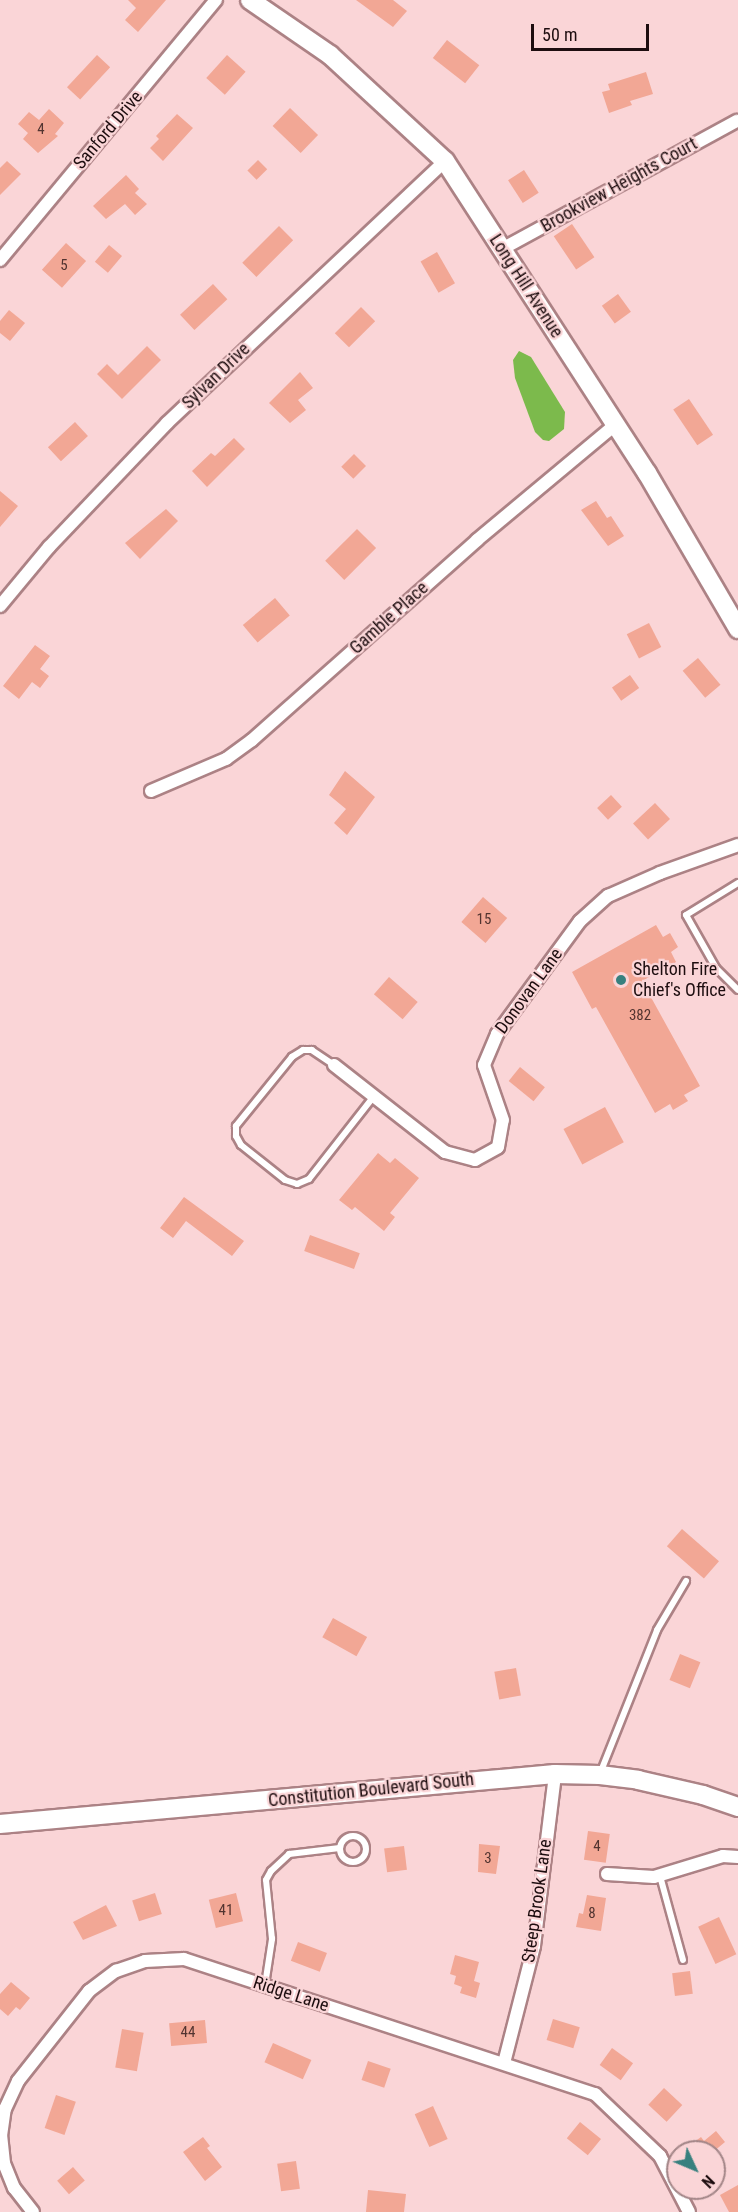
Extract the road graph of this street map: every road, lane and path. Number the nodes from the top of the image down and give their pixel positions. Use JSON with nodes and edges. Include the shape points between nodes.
{"nodes":[{"id":1,"x":216,"y":0,"type":"edge"},
{"id":2,"x":250,"y":0,"type":"edge"},
{"id":3,"x":737,"y":121,"type":"edge"},
{"id":4,"x":445,"y":161,"type":"junction"},
{"id":5,"x":502,"y":249,"type":"junction"},
{"id":6,"x":0,"y":260,"type":"edge"},
{"id":7,"x":614,"y":426,"type":"junction"},
{"id":8,"x":0,"y":606,"type":"edge"},
{"id":9,"x":738,"y":629,"type":"edge"},
{"id":10,"x":151,"y":791,"type":"dead end"},
{"id":11,"x":738,"y":845,"type":"edge"},
{"id":12,"x":738,"y":883,"type":"edge"},
{"id":13,"x":738,"y":990,"type":"edge"},
{"id":14,"x":334,"y":1065,"type":"joint"},
{"id":15,"x":374,"y":1096,"type":"junction"},
{"id":16,"x":686,"y":1581,"type":"dead end"},
{"id":17,"x":555,"y":1774,"type":"junction"},
{"id":18,"x":600,"y":1775,"type":"junction"},
{"id":19,"x":738,"y":1807,"type":"edge"},
{"id":20,"x":0,"y":1824,"type":"edge"},
{"id":21,"x":340,"y":1848,"type":"junction"},
{"id":22,"x":738,"y":1857,"type":"edge"},
{"id":23,"x":607,"y":1874,"type":"dead end"},
{"id":24,"x":660,"y":1876,"type":"junction"},
{"id":25,"x":683,"y":1960,"type":"dead end"},
{"id":26,"x":265,"y":1985,"type":"junction"},
{"id":27,"x":504,"y":2063,"type":"junction"},
{"id":28,"x":33,"y":2212,"type":"edge"},
{"id":29,"x":690,"y":2212,"type":"edge"}],
"edges":[{"from":1,"to":6,"type":"street","name":"Sanford Drive"},
{"from":2,"to":4,"type":"street","name":"Long Hill Avenue","via":[[330,55]]},
{"from":3,"to":5,"type":"street","name":"Brookview Heights Court"},
{"from":4,"to":5,"type":"street","name":"Long Hill Avenue"},
{"from":4,"to":8,"type":"street","name":"Sylvan Drive","via":[[167,423]]},
{"from":5,"to":7,"type":"street","name":"Long Hill Avenue"},
{"from":7,"to":9,"type":"street","name":"Long Hill Avenue"},
{"from":7,"to":10,"type":"street","name":"Gamble Place","via":[[477,540],[252,740],[226,759]]},
{"from":11,"to":15,"type":"street","name":"Donovan Lane","via":[[608,896],[580,921],[497,1034],[484,1065],[502,1120],[498,1147],[475,1160],[446,1152]]},
{"from":12,"to":13,"type":"lane","via":[[686,915],[716,968]]},
{"from":14,"to":15,"type":"street","name":"Donovan Lane"},
{"from":14,"to":15,"type":"lane","via":[[312,1050],[292,1057],[236,1126],[241,1145],[285,1180],[297,1184],[309,1179]]},
{"from":16,"to":18,"type":"lane","via":[[657,1630]]},
{"from":17,"to":18,"type":"street","name":"Constitution Boulevard South"},
{"from":17,"to":20,"type":"street","name":"Constitution Boulevard South"},
{"from":17,"to":27,"type":"street","name":"Steep Brook Lane","via":[[534,1946]]},
{"from":18,"to":19,"type":"street","name":"Constitution Boulevard South","via":[[668,1786]]},
{"from":21,"to":21,"type":"lane","via":[[350,1861],[362,1858],[365,1850],[364,1842],[354,1836],[346,1838]]},
{"from":21,"to":26,"type":"lane","via":[[289,1854],[271,1870],[266,1880],[272,1939]]},
{"from":22,"to":24,"type":"street","via":[[723,1856]]},
{"from":23,"to":24,"type":"street"},
{"from":24,"to":25,"type":"lane"},
{"from":26,"to":27,"type":"street","name":"Ridge Lane"},
{"from":26,"to":28,"type":"street","name":"Ridge Lane","via":[[184,1959],[145,1960],[116,1971],[90,1991],[18,2081],[5,2109],[1,2136],[4,2163],[14,2188]]},
{"from":27,"to":29,"type":"street","name":"Ridge Lane","via":[[595,2094],[660,2156]]}]}
